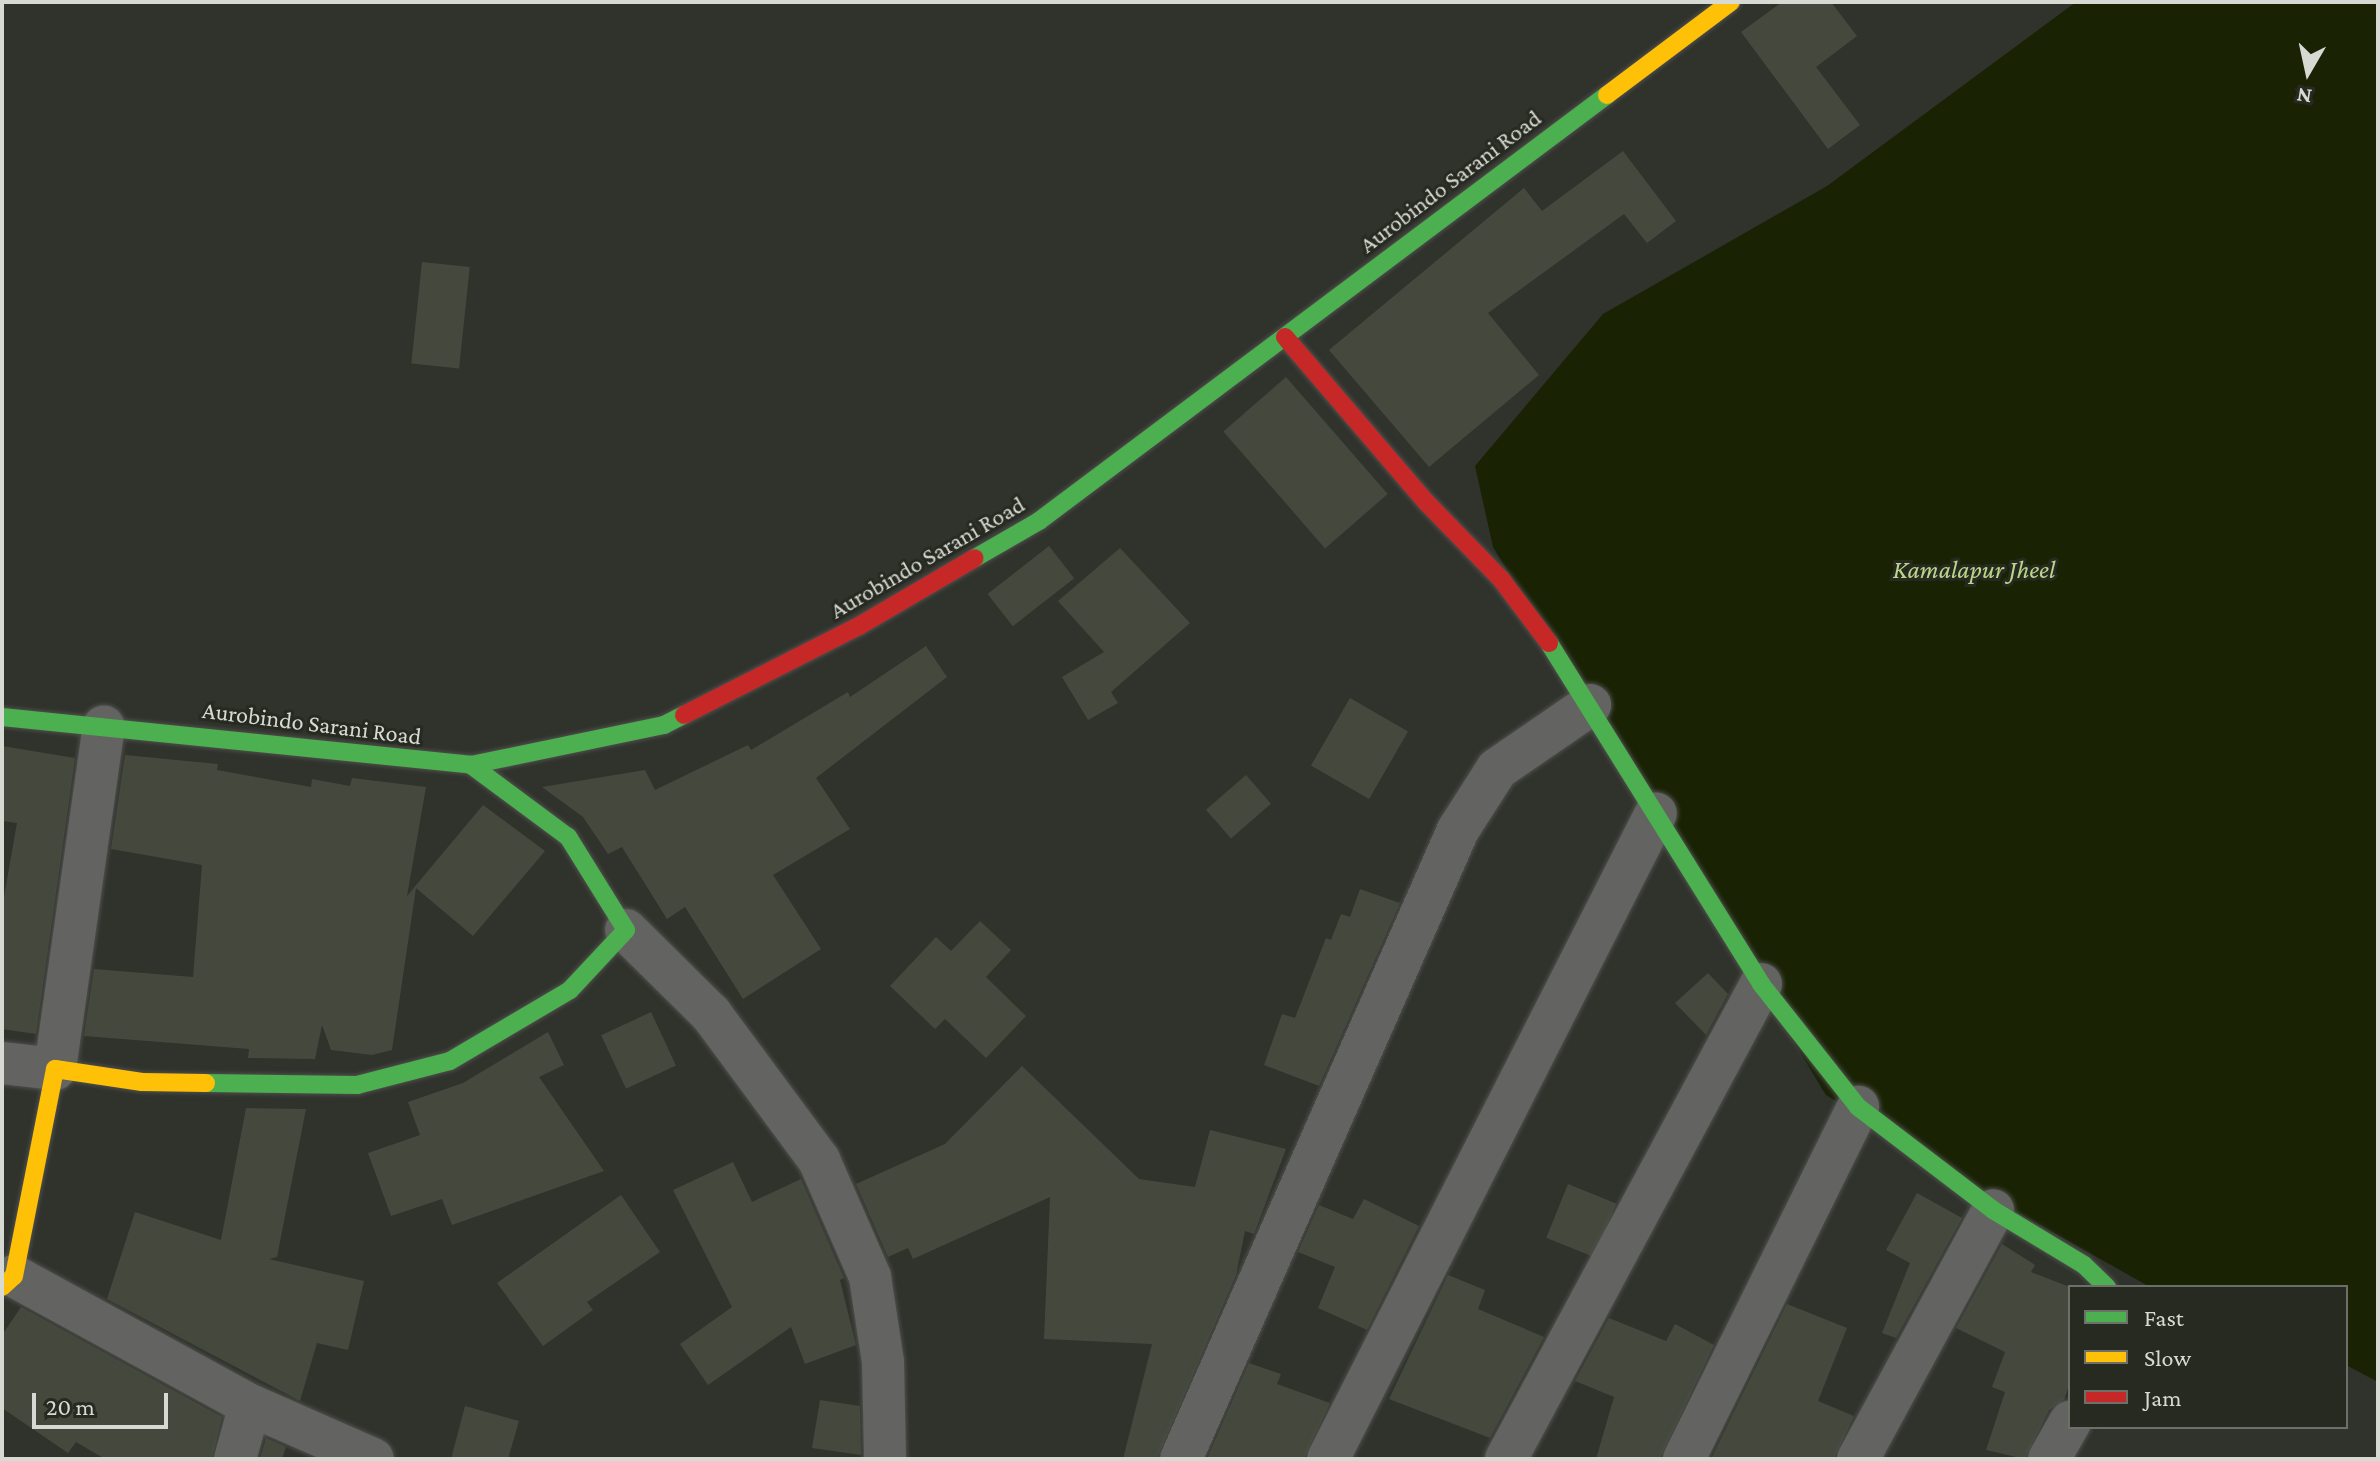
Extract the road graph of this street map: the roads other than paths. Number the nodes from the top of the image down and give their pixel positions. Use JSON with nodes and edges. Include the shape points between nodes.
{"nodes":[{"id":1,"x":1731,"y":2,"type":"edge"},
{"id":2,"x":1285,"y":337,"type":"junction"},
{"id":3,"x":1590,"y":705,"type":"junction"},
{"id":4,"x":2,"y":717,"type":"edge"},
{"id":5,"x":104,"y":726,"type":"junction"},
{"id":6,"x":471,"y":765,"type":"junction"},
{"id":7,"x":1656,"y":813,"type":"junction"},
{"id":8,"x":626,"y":930,"type":"junction"},
{"id":9,"x":1761,"y":984,"type":"junction"},
{"id":10,"x":2,"y":1063,"type":"edge"},
{"id":11,"x":55,"y":1069,"type":"junction"},
{"id":12,"x":1858,"y":1107,"type":"junction"},
{"id":13,"x":1993,"y":1210,"type":"junction"},
{"id":14,"x":8,"y":1281,"type":"edge"},
{"id":15,"x":2105,"y":1285,"type":"edge"},
{"id":16,"x":250,"y":1405,"type":"junction"},
{"id":17,"x":2068,"y":1426,"type":"edge"},
{"id":18,"x":235,"y":1459,"type":"edge"},
{"id":19,"x":373,"y":1459,"type":"edge"},
{"id":20,"x":885,"y":1459,"type":"edge"},
{"id":21,"x":1181,"y":1459,"type":"edge"},
{"id":22,"x":1328,"y":1459,"type":"edge"},
{"id":23,"x":1506,"y":1459,"type":"edge"},
{"id":24,"x":1684,"y":1459,"type":"edge"},
{"id":25,"x":1858,"y":1459,"type":"edge"},
{"id":26,"x":2049,"y":1459,"type":"edge"}],
"edges":[{"from":1,"to":2,"type":"street","name":"Aurobindo Sarani Road"},
{"from":2,"to":3,"type":"street","via":[[1427,503],[1501,579]]},
{"from":2,"to":6,"type":"street","name":"Aurobindo Sarani Road","via":[[1039,521],[859,626],[664,725]]},
{"from":3,"to":7,"type":"street"},
{"from":3,"to":21,"type":"street","via":[[1497,769],[1458,830]]},
{"from":4,"to":5,"type":"street","name":"Aurobindo Sarani Road"},
{"from":5,"to":6,"type":"street","name":"Aurobindo Sarani Road"},
{"from":5,"to":11,"type":"street"},
{"from":6,"to":8,"type":"street","via":[[568,837]]},
{"from":7,"to":9,"type":"street"},
{"from":7,"to":22,"type":"street"},
{"from":8,"to":11,"type":"street","via":[[570,990],[450,1061],[357,1085],[142,1082]]},
{"from":8,"to":20,"type":"street","via":[[711,1014],[819,1160],[870,1277],[883,1362]]},
{"from":9,"to":12,"type":"street"},
{"from":9,"to":23,"type":"street"},
{"from":10,"to":11,"type":"street"},
{"from":11,"to":14,"type":"street"},
{"from":12,"to":13,"type":"street"},
{"from":12,"to":24,"type":"street"},
{"from":13,"to":15,"type":"street","via":[[2084,1265]]},
{"from":13,"to":25,"type":"street"},
{"from":14,"to":16,"type":"street"},
{"from":16,"to":18,"type":"street"},
{"from":16,"to":19,"type":"street"},
{"from":17,"to":26,"type":"street"}]}
